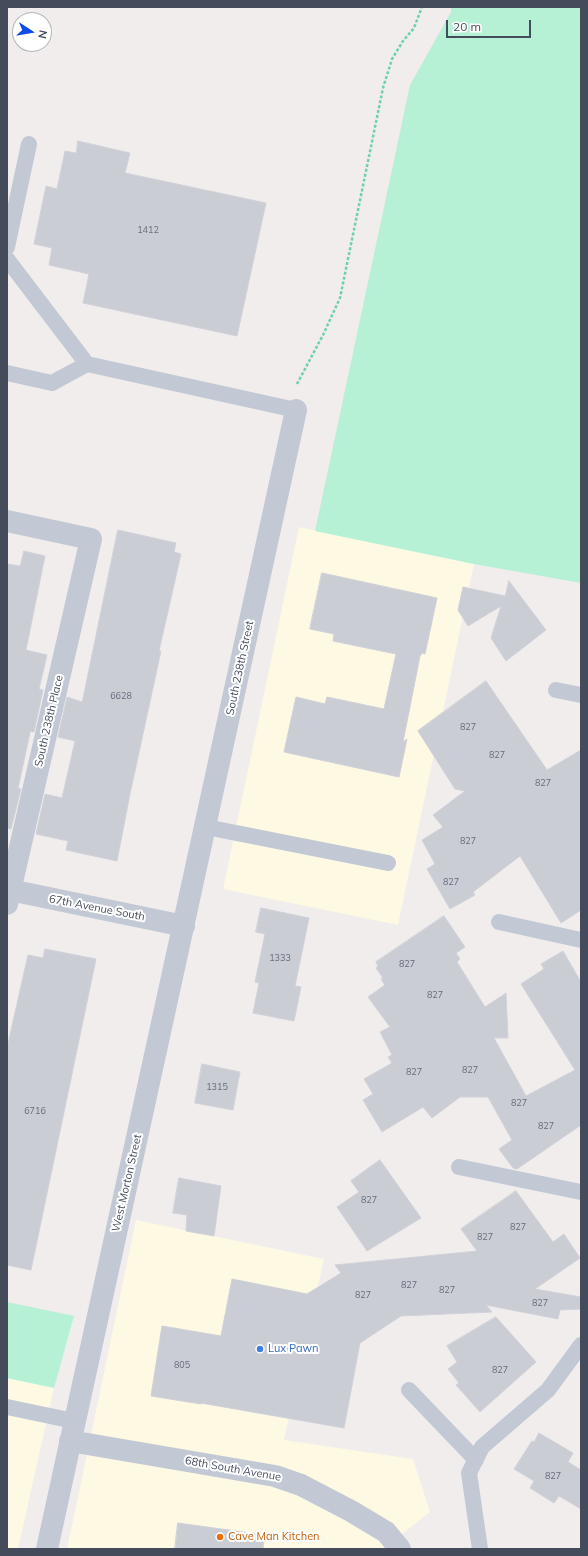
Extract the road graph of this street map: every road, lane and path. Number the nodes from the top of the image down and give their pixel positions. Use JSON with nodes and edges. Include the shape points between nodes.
{"nodes":[{"id":1,"x":422,"y":7,"type":"edge"},
{"id":2,"x":29,"y":144,"type":"dead end"},
{"id":3,"x":10,"y":222,"type":"edge"},
{"id":4,"x":7,"y":247,"type":"edge"},
{"id":5,"x":7,"y":259,"type":"edge"},
{"id":6,"x":87,"y":364,"type":"junction"},
{"id":7,"x":7,"y":373,"type":"edge"},
{"id":8,"x":290,"y":408,"type":"junction"},
{"id":9,"x":7,"y":521,"type":"edge"},
{"id":10,"x":556,"y":690,"type":"dead end"},
{"id":11,"x":581,"y":695,"type":"edge"},
{"id":12,"x":206,"y":827,"type":"junction"},
{"id":13,"x":388,"y":863,"type":"dead end"},
{"id":14,"x":8,"y":897,"type":"edge"},
{"id":15,"x":499,"y":922,"type":"dead end"},
{"id":16,"x":184,"y":926,"type":"junction"},
{"id":17,"x":581,"y":940,"type":"edge"},
{"id":18,"x":458,"y":1167,"type":"dead end"},
{"id":19,"x":581,"y":1192,"type":"edge"},
{"id":20,"x":581,"y":1345,"type":"edge"},
{"id":21,"x":409,"y":1390,"type":"dead end"},
{"id":22,"x":7,"y":1407,"type":"edge"},
{"id":23,"x":72,"y":1431,"type":"junction"},
{"id":24,"x":476,"y":1460,"type":"junction"},
{"id":25,"x":47,"y":1549,"type":"edge"},
{"id":26,"x":400,"y":1549,"type":"edge"},
{"id":27,"x":480,"y":1549,"type":"edge"}],
"edges":[{"from":1,"to":8,"type":"path","via":[[414,28],[403,40],[392,59],[383,88],[340,298]]},
{"from":2,"to":3,"type":"lane"},
{"from":3,"to":4,"type":"lane"},
{"from":5,"to":6,"type":"lane"},
{"from":6,"to":7,"type":"lane","via":[[52,383]]},
{"from":6,"to":8,"type":"lane"},
{"from":8,"to":12,"type":"street","name":"South 238th Street"},
{"from":9,"to":14,"type":"street","name":"South 238th Place","via":[[91,539]]},
{"from":10,"to":11,"type":"lane"},
{"from":12,"to":13,"type":"lane"},
{"from":12,"to":16,"type":"street","name":"South 238th Street"},
{"from":14,"to":16,"type":"street","name":"67th Avenue South"},
{"from":15,"to":17,"type":"lane"},
{"from":16,"to":23,"type":"street","name":"West Morton Street"},
{"from":18,"to":19,"type":"lane"},
{"from":20,"to":24,"type":"lane","via":[[548,1390],[482,1447]]},
{"from":21,"to":24,"type":"lane"},
{"from":22,"to":23,"type":"lane"},
{"from":23,"to":25,"type":"street"},
{"from":23,"to":26,"type":"street","name":"68th South Avenue","via":[[294,1482],[386,1532]]},
{"from":24,"to":27,"type":"lane","via":[[469,1473]]}]}
